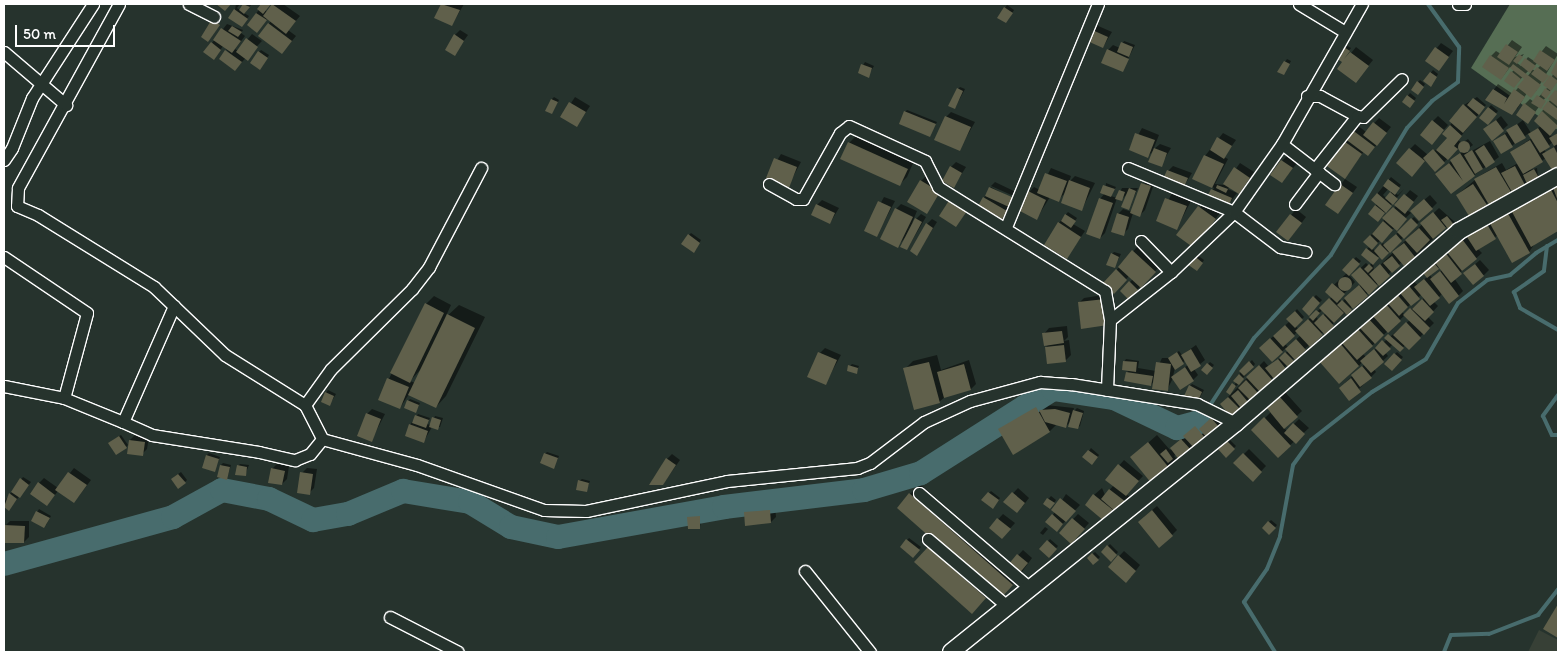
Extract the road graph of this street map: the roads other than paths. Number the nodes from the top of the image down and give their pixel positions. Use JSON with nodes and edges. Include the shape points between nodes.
{"nodes":[{"id":1,"x":92,"y":4,"type":"edge"},
{"id":2,"x":119,"y":4,"type":"edge"},
{"id":3,"x":189,"y":4,"type":"edge"},
{"id":4,"x":1098,"y":4,"type":"edge"},
{"id":5,"x":1299,"y":4,"type":"edge"},
{"id":6,"x":1362,"y":4,"type":"edge"},
{"id":7,"x":1458,"y":4,"type":"edge"},
{"id":8,"x":1465,"y":4,"type":"edge"},
{"id":9,"x":214,"y":17,"type":"dead end"},
{"id":10,"x":1345,"y":32,"type":"junction"},
{"id":11,"x":4,"y":52,"type":"edge"},
{"id":12,"x":1402,"y":79,"type":"dead end"},
{"id":13,"x":43,"y":84,"type":"junction"},
{"id":14,"x":1307,"y":96,"type":"junction"},
{"id":15,"x":66,"y":105,"type":"junction"},
{"id":16,"x":1357,"y":116,"type":"junction"},
{"id":17,"x":1282,"y":144,"type":"junction"},
{"id":18,"x":4,"y":160,"type":"edge"},
{"id":19,"x":481,"y":168,"type":"dead end"},
{"id":20,"x":1128,"y":168,"type":"dead end"},
{"id":21,"x":1317,"y":170,"type":"junction"},
{"id":22,"x":1558,"y":176,"type":"edge"},
{"id":23,"x":769,"y":184,"type":"dead end"},
{"id":24,"x":1334,"y":184,"type":"dead end"},
{"id":25,"x":1295,"y":204,"type":"dead end"},
{"id":26,"x":1234,"y":212,"type":"junction"},
{"id":27,"x":1006,"y":227,"type":"junction"},
{"id":28,"x":1141,"y":242,"type":"dead end"},
{"id":29,"x":1306,"y":252,"type":"dead end"},
{"id":30,"x":4,"y":256,"type":"edge"},
{"id":31,"x":1171,"y":272,"type":"junction"},
{"id":32,"x":174,"y":306,"type":"junction"},
{"id":33,"x":1110,"y":320,"type":"junction"},
{"id":34,"x":4,"y":386,"type":"edge"},
{"id":35,"x":1107,"y":390,"type":"junction"},
{"id":36,"x":64,"y":398,"type":"junction"},
{"id":37,"x":305,"y":405,"type":"junction"},
{"id":38,"x":123,"y":422,"type":"junction"},
{"id":39,"x":1236,"y":423,"type":"junction"},
{"id":40,"x":322,"y":439,"type":"junction"},
{"id":41,"x":919,"y":493,"type":"dead end"},
{"id":42,"x":928,"y":539,"type":"dead end"},
{"id":43,"x":804,"y":571,"type":"dead end"},
{"id":44,"x":1030,"y":588,"type":"junction"},
{"id":45,"x":1008,"y":606,"type":"junction"},
{"id":46,"x":390,"y":617,"type":"dead end"},
{"id":47,"x":458,"y":652,"type":"edge"},
{"id":48,"x":870,"y":652,"type":"edge"},
{"id":49,"x":951,"y":652,"type":"edge"}],
"edges":[{"from":1,"to":13,"type":"street"},
{"from":2,"to":15,"type":"street"},
{"from":3,"to":9,"type":"street"},
{"from":4,"to":27,"type":"street"},
{"from":5,"to":10,"type":"street"},
{"from":6,"to":10,"type":"street"},
{"from":7,"to":8,"type":"street"},
{"from":10,"to":14,"type":"street"},
{"from":11,"to":13,"type":"street"},
{"from":12,"to":16,"type":"street","via":[[1363,116]]},
{"from":13,"to":15,"type":"street"},
{"from":13,"to":18,"type":"street","via":[[32,98]]},
{"from":14,"to":16,"type":"street","via":[[1320,96]]},
{"from":14,"to":17,"type":"street"},
{"from":15,"to":32,"type":"street","via":[[18,188],[17,206],[44,218],[150,284]]},
{"from":16,"to":21,"type":"street"},
{"from":17,"to":21,"type":"street"},
{"from":17,"to":26,"type":"street"},
{"from":19,"to":37,"type":"street","via":[[429,268],[331,369],[312,391]]},
{"from":20,"to":26,"type":"street"},
{"from":21,"to":24,"type":"street"},
{"from":21,"to":25,"type":"street"},
{"from":22,"to":39,"type":"street","via":[[1459,231]]},
{"from":23,"to":27,"type":"street","via":[[796,199],[803,199],[840,133],[849,126],[925,161],[938,187]]},
{"from":26,"to":29,"type":"street","via":[[1280,247]]},
{"from":26,"to":31,"type":"street"},
{"from":27,"to":33,"type":"street","via":[[1099,285],[1108,298]]},
{"from":28,"to":31,"type":"street"},
{"from":30,"to":36,"type":"street","via":[[87,313]]},
{"from":31,"to":33,"type":"street"},
{"from":32,"to":37,"type":"street","via":[[225,355]]},
{"from":32,"to":38,"type":"street"},
{"from":33,"to":35,"type":"street"},
{"from":34,"to":36,"type":"street"},
{"from":35,"to":39,"type":"street","via":[[1197,404]]},
{"from":35,"to":40,"type":"street","via":[[1040,382],[970,401],[924,422],[877,458],[856,468],[727,480],[586,511],[544,510],[417,465]]},
{"from":36,"to":38,"type":"street"},
{"from":37,"to":40,"type":"street"},
{"from":38,"to":40,"type":"street","via":[[152,435],[295,460],[310,454]]},
{"from":39,"to":44,"type":"street"},
{"from":41,"to":44,"type":"street"},
{"from":42,"to":45,"type":"street"},
{"from":43,"to":48,"type":"street"},
{"from":44,"to":45,"type":"street"},
{"from":45,"to":49,"type":"street"},
{"from":46,"to":47,"type":"street"}]}
